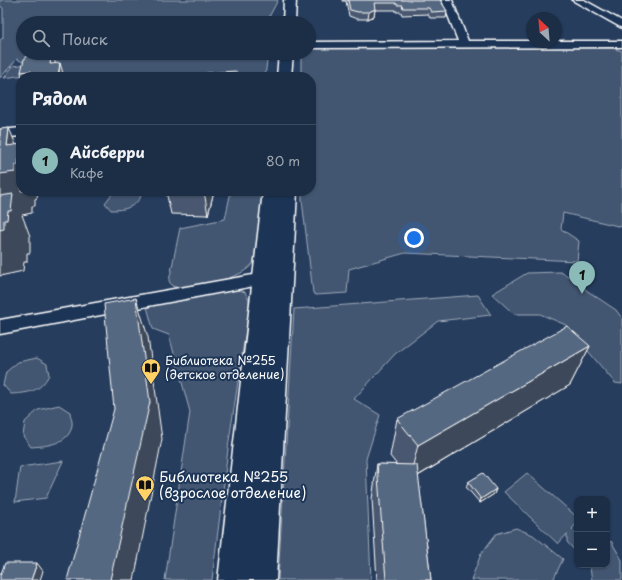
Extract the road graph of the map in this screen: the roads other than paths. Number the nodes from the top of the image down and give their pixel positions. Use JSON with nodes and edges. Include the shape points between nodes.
{"nodes":[{"id":1,"x":290,"y":0,"type":"edge"},
{"id":2,"x":301,"y":0,"type":"edge"},
{"id":3,"x":446,"y":0,"type":"edge"},
{"id":4,"x":577,"y":0,"type":"edge"},
{"id":5,"x":289,"y":16,"type":"edge"},
{"id":6,"x":300,"y":16,"type":"edge"},
{"id":7,"x":622,"y":25,"type":"edge"},
{"id":8,"x":464,"y":44,"type":"junction"},
{"id":9,"x":622,"y":44,"type":"edge"},
{"id":10,"x":316,"y":45,"type":"edge"},
{"id":11,"x":285,"y":60,"type":"edge"},
{"id":12,"x":296,"y":60,"type":"edge"},
{"id":13,"x":284,"y":72,"type":"edge"},
{"id":14,"x":295,"y":72,"type":"edge"},
{"id":15,"x":16,"y":132,"type":"edge"},
{"id":16,"x":0,"y":134,"type":"edge"},
{"id":17,"x":272,"y":196,"type":"edge"},
{"id":18,"x":288,"y":196,"type":"edge"},
{"id":19,"x":264,"y":279,"type":"junction"},
{"id":20,"x":0,"y":327,"type":"edge"},
{"id":21,"x":234,"y":580,"type":"edge"},
{"id":22,"x":260,"y":580,"type":"edge"}],
"edges":[{"from":1,"to":5,"type":"main road"},
{"from":2,"to":6,"type":"main road"},
{"from":3,"to":8,"type":"street"},
{"from":4,"to":7,"type":"street"},
{"from":8,"to":9,"type":"street"},
{"from":8,"to":10,"type":"street"},
{"from":11,"to":13,"type":"main road"},
{"from":12,"to":14,"type":"main road"},
{"from":15,"to":16,"type":"street"},
{"from":17,"to":19,"type":"main road"},
{"from":18,"to":22,"type":"main road"},
{"from":19,"to":20,"type":"street"},
{"from":19,"to":21,"type":"main road"}]}
